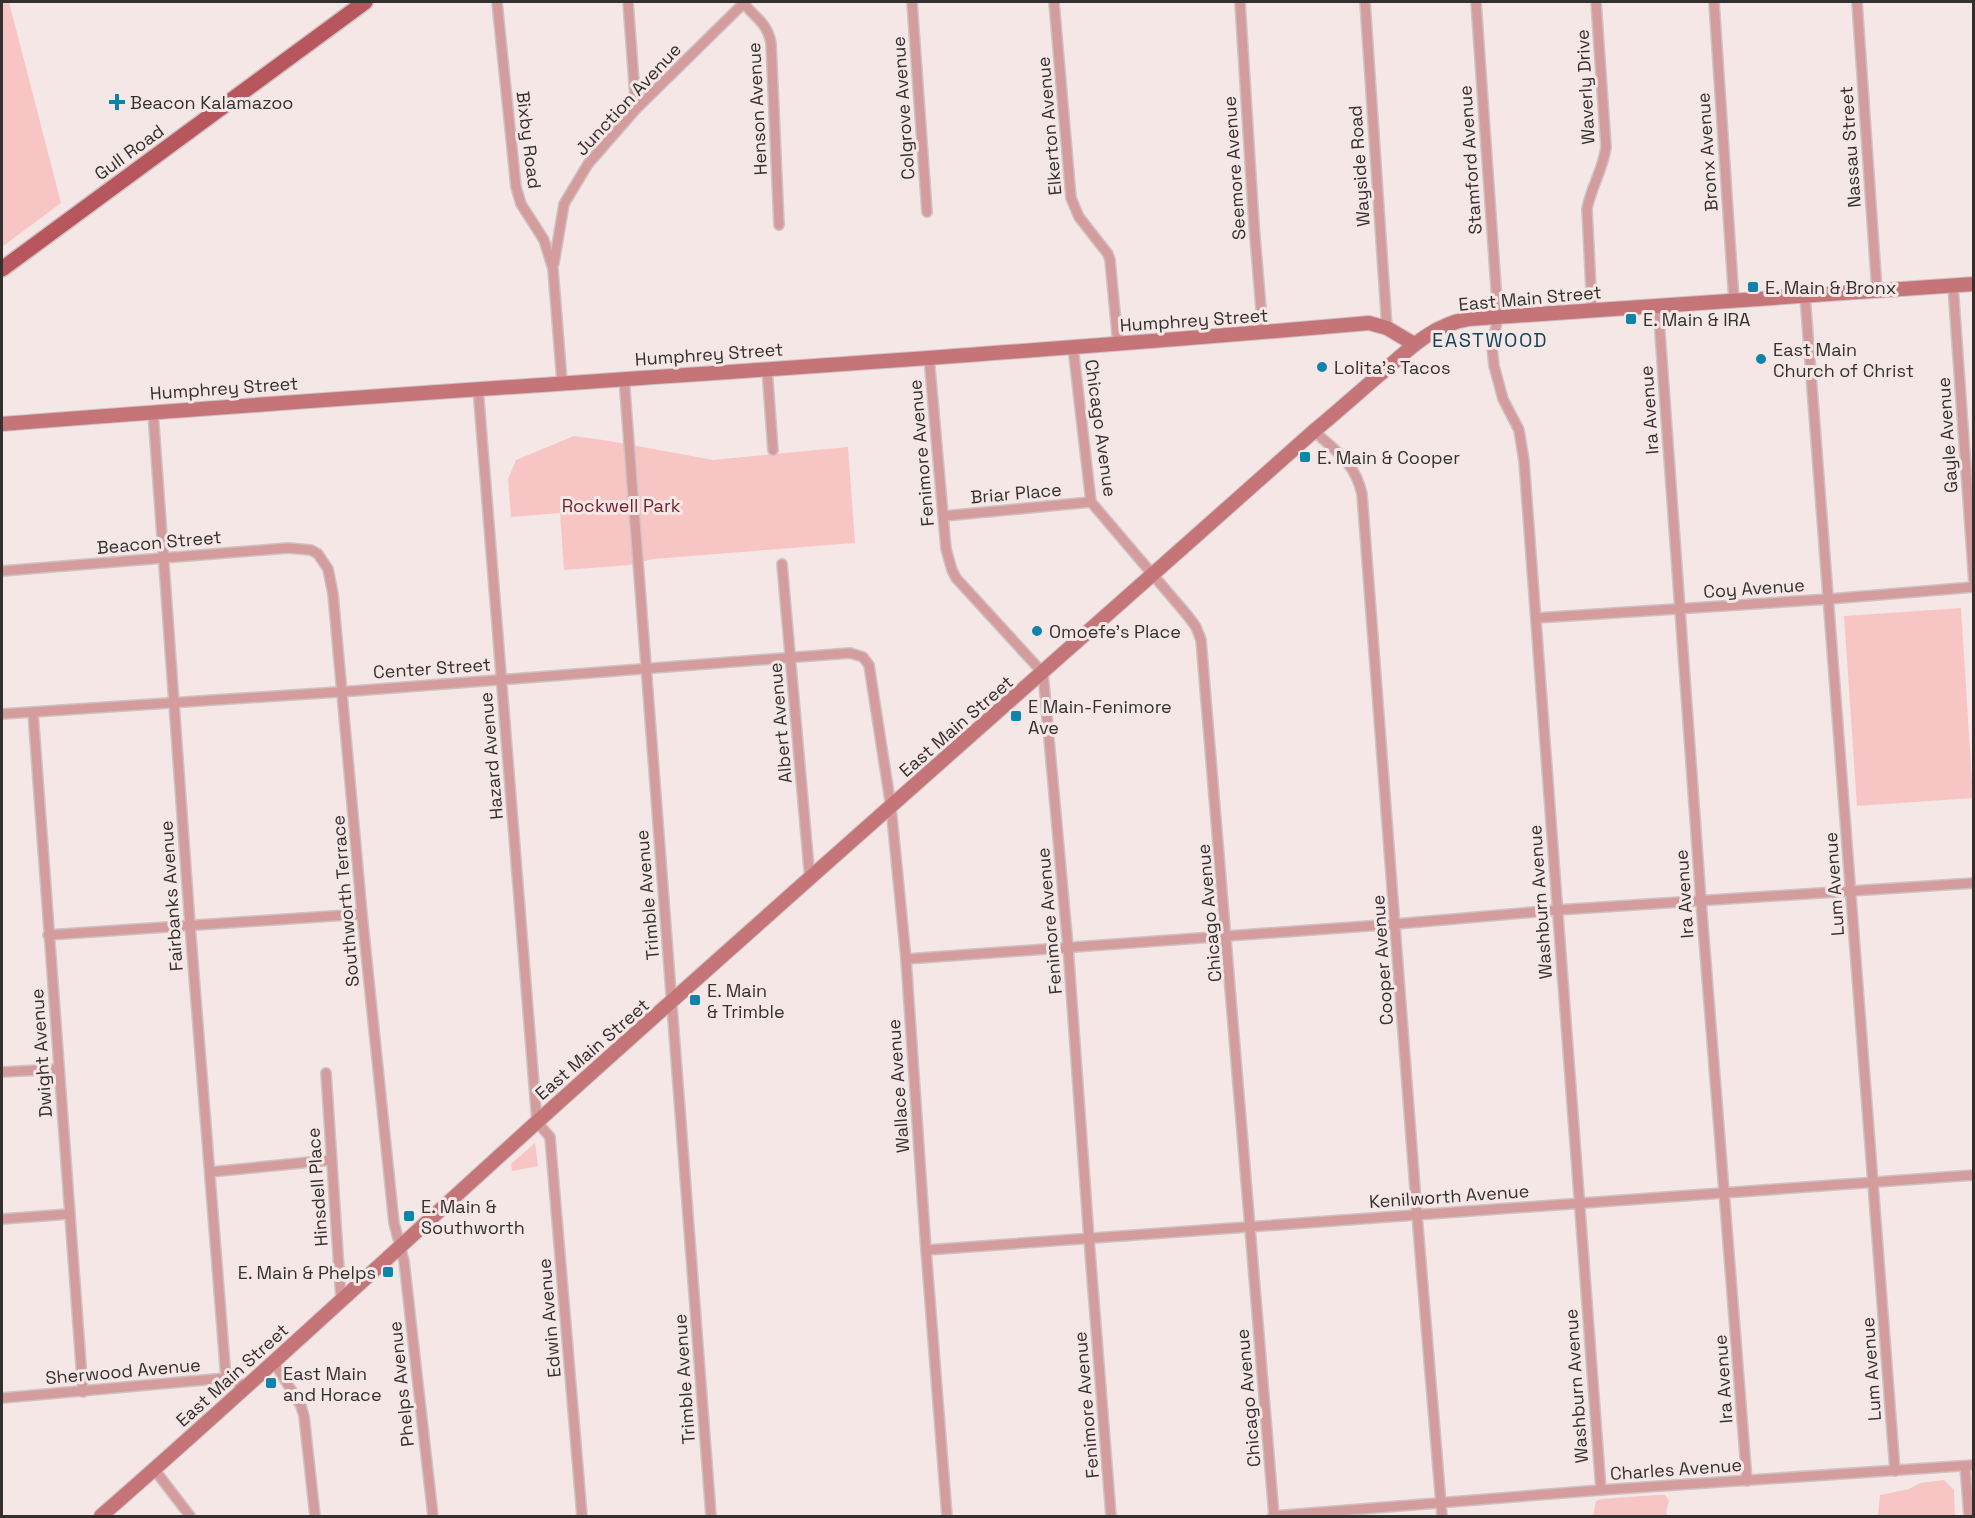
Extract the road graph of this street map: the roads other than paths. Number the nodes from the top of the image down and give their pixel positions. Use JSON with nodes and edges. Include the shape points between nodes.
{"nodes":[{"id":1,"x":365,"y":2,"type":"edge"},
{"id":2,"x":497,"y":2,"type":"edge"},
{"id":3,"x":628,"y":2,"type":"edge"},
{"id":4,"x":744,"y":2,"type":"edge"},
{"id":5,"x":912,"y":2,"type":"edge"},
{"id":6,"x":1054,"y":2,"type":"edge"},
{"id":7,"x":1240,"y":2,"type":"edge"},
{"id":8,"x":1365,"y":2,"type":"edge"},
{"id":9,"x":1476,"y":2,"type":"edge"},
{"id":10,"x":1596,"y":2,"type":"edge"},
{"id":11,"x":1714,"y":2,"type":"edge"},
{"id":12,"x":1857,"y":2,"type":"edge"},
{"id":13,"x":636,"y":109,"type":"junction"},
{"id":14,"x":927,"y":212,"type":"dead end"},
{"id":15,"x":780,"y":225,"type":"dead end"},
{"id":16,"x":2,"y":269,"type":"edge"},
{"id":17,"x":554,"y":269,"type":"junction"},
{"id":18,"x":1974,"y":284,"type":"edge"},
{"id":19,"x":1953,"y":286,"type":"junction"},
{"id":20,"x":1876,"y":291,"type":"junction"},
{"id":21,"x":1805,"y":296,"type":"junction"},
{"id":22,"x":1734,"y":301,"type":"junction"},
{"id":23,"x":1658,"y":305,"type":"junction"},
{"id":24,"x":1592,"y":310,"type":"junction"},
{"id":25,"x":1498,"y":316,"type":"junction"},
{"id":26,"x":1387,"y":328,"type":"junction"},
{"id":27,"x":1263,"y":332,"type":"junction"},
{"id":28,"x":1118,"y":344,"type":"junction"},
{"id":29,"x":1414,"y":344,"type":"junction"},
{"id":30,"x":1073,"y":347,"type":"junction"},
{"id":31,"x":929,"y":357,"type":"junction"},
{"id":32,"x":767,"y":369,"type":"junction"},
{"id":33,"x":624,"y":378,"type":"junction"},
{"id":34,"x":562,"y":382,"type":"junction"},
{"id":35,"x":478,"y":388,"type":"junction"},
{"id":36,"x":153,"y":412,"type":"junction"},
{"id":37,"x":2,"y":424,"type":"edge"},
{"id":38,"x":1314,"y":431,"type":"junction"},
{"id":39,"x":773,"y":450,"type":"dead end"},
{"id":40,"x":1091,"y":502,"type":"junction"},
{"id":41,"x":944,"y":516,"type":"junction"},
{"id":42,"x":318,"y":554,"type":"joint"},
{"id":43,"x":164,"y":558,"type":"junction"},
{"id":44,"x":782,"y":564,"type":"dead end"},
{"id":45,"x":2,"y":571,"type":"edge"},
{"id":46,"x":1154,"y":574,"type":"junction"},
{"id":47,"x":1974,"y":585,"type":"edge"},
{"id":48,"x":1829,"y":599,"type":"junction"},
{"id":49,"x":1680,"y":609,"type":"junction"},
{"id":50,"x":1536,"y":618,"type":"junction"},
{"id":51,"x":791,"y":657,"type":"junction"},
{"id":52,"x":863,"y":657,"type":"joint"},
{"id":53,"x":645,"y":669,"type":"junction"},
{"id":54,"x":1043,"y":673,"type":"junction"},
{"id":55,"x":501,"y":680,"type":"junction"},
{"id":56,"x":343,"y":692,"type":"junction"},
{"id":57,"x":173,"y":702,"type":"junction"},
{"id":58,"x":33,"y":712,"type":"junction"},
{"id":59,"x":2,"y":714,"type":"edge"},
{"id":60,"x":891,"y":807,"type":"junction"},
{"id":61,"x":810,"y":880,"type":"junction"},
{"id":62,"x":1974,"y":883,"type":"edge"},
{"id":63,"x":1851,"y":892,"type":"junction"},
{"id":64,"x":1701,"y":901,"type":"junction"},
{"id":65,"x":1557,"y":910,"type":"junction"},
{"id":66,"x":362,"y":914,"type":"junction"},
{"id":67,"x":1396,"y":924,"type":"junction"},
{"id":68,"x":190,"y":926,"type":"junction"},
{"id":69,"x":48,"y":934,"type":"junction"},
{"id":70,"x":1227,"y":935,"type":"junction"},
{"id":71,"x":1068,"y":947,"type":"junction"},
{"id":72,"x":906,"y":959,"type":"junction"},
{"id":73,"x":672,"y":1002,"type":"junction"},
{"id":74,"x":59,"y":1069,"type":"junction"},
{"id":75,"x":2,"y":1072,"type":"edge"},
{"id":76,"x":326,"y":1073,"type":"dead end"},
{"id":77,"x":537,"y":1122,"type":"junction"},
{"id":78,"x":331,"y":1160,"type":"junction"},
{"id":79,"x":210,"y":1172,"type":"junction"},
{"id":80,"x":1974,"y":1175,"type":"edge"},
{"id":81,"x":1872,"y":1182,"type":"junction"},
{"id":82,"x":1725,"y":1192,"type":"junction"},
{"id":83,"x":1579,"y":1203,"type":"junction"},
{"id":84,"x":69,"y":1214,"type":"junction"},
{"id":85,"x":1417,"y":1215,"type":"junction"},
{"id":86,"x":2,"y":1220,"type":"edge"},
{"id":87,"x":1250,"y":1228,"type":"junction"},
{"id":88,"x":1089,"y":1239,"type":"junction"},
{"id":89,"x":400,"y":1248,"type":"junction"},
{"id":90,"x":926,"y":1250,"type":"junction"},
{"id":91,"x":341,"y":1299,"type":"junction"},
{"id":92,"x":274,"y":1362,"type":"junction"},
{"id":93,"x":226,"y":1378,"type":"junction"},
{"id":94,"x":247,"y":1386,"type":"junction"},
{"id":95,"x":83,"y":1392,"type":"junction"},
{"id":96,"x":2,"y":1398,"type":"edge"},
{"id":97,"x":1969,"y":1466,"type":"edge"},
{"id":98,"x":153,"y":1469,"type":"junction"},
{"id":99,"x":1895,"y":1471,"type":"junction"},
{"id":100,"x":1747,"y":1481,"type":"junction"},
{"id":101,"x":1601,"y":1490,"type":"junction"},
{"id":102,"x":1440,"y":1503,"type":"junction"},
{"id":103,"x":101,"y":1516,"type":"edge"},
{"id":104,"x":190,"y":1516,"type":"edge"},
{"id":105,"x":315,"y":1516,"type":"edge"},
{"id":106,"x":433,"y":1516,"type":"edge"},
{"id":107,"x":582,"y":1516,"type":"edge"},
{"id":108,"x":711,"y":1516,"type":"edge"},
{"id":109,"x":947,"y":1516,"type":"edge"},
{"id":110,"x":1111,"y":1516,"type":"edge"},
{"id":111,"x":1274,"y":1516,"type":"edge"},
{"id":112,"x":1442,"y":1516,"type":"edge"},
{"id":113,"x":1969,"y":1516,"type":"edge"}],
"edges":[{"from":1,"to":16,"type":"main road","name":"Gull Road"},
{"from":2,"to":17,"type":"street","name":"Bixby Road","via":[[516,187],[521,204],[544,240]]},
{"from":3,"to":13,"type":"street"},
{"from":4,"to":13,"type":"street","name":"Junction Avenue"},
{"from":4,"to":15,"type":"street","name":"Henson Avenue","via":[[762,21],[771,43]]},
{"from":5,"to":14,"type":"street","name":"Colgrove Avenue"},
{"from":6,"to":28,"type":"street","name":"Elkerton Avenue","via":[[1071,198],[1078,217],[1110,260]]},
{"from":7,"to":27,"type":"street","name":"Seemore Avenue"},
{"from":8,"to":26,"type":"street","name":"Wayside Road"},
{"from":9,"to":25,"type":"street","name":"Stamford Avenue"},
{"from":10,"to":24,"type":"street","name":"Waverly Drive","via":[[1606,147],[1587,209]]},
{"from":11,"to":22,"type":"street","name":"Bronx Avenue"},
{"from":12,"to":20,"type":"street","name":"Nassau Street"},
{"from":13,"to":17,"type":"street","name":"Junction Avenue","via":[[588,164],[564,204]]},
{"from":17,"to":34,"type":"street","name":"Bixby Road"},
{"from":18,"to":19,"type":"street","name":"East Main Street"},
{"from":19,"to":20,"type":"street","name":"East Main Street"},
{"from":19,"to":47,"type":"street","name":"Gayle Avenue"},
{"from":20,"to":21,"type":"street","name":"East Main Street"},
{"from":21,"to":22,"type":"street","name":"East Main Street"},
{"from":21,"to":48,"type":"street","name":"Lum Avenue"},
{"from":22,"to":23,"type":"street","name":"East Main Street"},
{"from":23,"to":24,"type":"street","name":"East Main Street"},
{"from":23,"to":49,"type":"street","name":"Ira Avenue"},
{"from":24,"to":25,"type":"street","name":"East Main Street"},
{"from":25,"to":29,"type":"street","name":"East Main Street","via":[[1458,320]]},
{"from":25,"to":50,"type":"street","name":"Washburn Avenue","via":[[1492,347],[1494,366],[1503,399],[1519,430],[1524,460]]},
{"from":26,"to":27,"type":"street","name":"Humphrey Street","via":[[1369,323]]},
{"from":26,"to":29,"type":"street","name":"Humphrey Street"},
{"from":27,"to":28,"type":"street","name":"Humphrey Street"},
{"from":28,"to":30,"type":"street","name":"Humphrey Street"},
{"from":29,"to":38,"type":"street","name":"East Main Street"},
{"from":30,"to":31,"type":"street","name":"Humphrey Street"},
{"from":30,"to":40,"type":"street","name":"Chicago Avenue"},
{"from":31,"to":32,"type":"street","name":"Humphrey Street"},
{"from":31,"to":41,"type":"street","name":"Fenimore Avenue"},
{"from":32,"to":33,"type":"street","name":"Humphrey Street"},
{"from":32,"to":39,"type":"street"},
{"from":33,"to":34,"type":"street","name":"Humphrey Street"},
{"from":33,"to":53,"type":"street","name":"Trimble Avenue"},
{"from":34,"to":35,"type":"street","name":"Humphrey Street"},
{"from":35,"to":36,"type":"street","name":"Humphrey Street"},
{"from":35,"to":55,"type":"street","name":"Hazard Avenue"},
{"from":36,"to":37,"type":"street","name":"Humphrey Street"},
{"from":36,"to":43,"type":"street","name":"Fairbanks Avenue"},
{"from":38,"to":46,"type":"street","name":"East Main Street"},
{"from":38,"to":67,"type":"street","name":"Cooper Avenue","via":[[1348,462],[1362,494]]},
{"from":40,"to":41,"type":"street","name":"Briar Place"},
{"from":40,"to":46,"type":"street","name":"Chicago Avenue"},
{"from":41,"to":54,"type":"street","name":"Fenimore Avenue","via":[[946,549],[956,578]]},
{"from":42,"to":43,"type":"street","name":"Beacon Street","via":[[288,548]]},
{"from":42,"to":56,"type":"street","name":"Southworth Terrace","via":[[330,577]]},
{"from":43,"to":45,"type":"street","name":"Beacon Street"},
{"from":43,"to":57,"type":"street","name":"Fairbanks Avenue"},
{"from":44,"to":51,"type":"street","name":"Albert Avenue"},
{"from":46,"to":54,"type":"street","name":"East Main Street"},
{"from":46,"to":70,"type":"street","name":"Chicago Avenue","via":[[1196,627],[1201,640]]},
{"from":47,"to":48,"type":"street","name":"Coy Avenue"},
{"from":48,"to":49,"type":"street","name":"Coy Avenue"},
{"from":48,"to":63,"type":"street","name":"Lum Avenue"},
{"from":49,"to":50,"type":"street","name":"Coy Avenue"},
{"from":49,"to":64,"type":"street","name":"Ira Avenue"},
{"from":50,"to":65,"type":"street","name":"Washburn Avenue"},
{"from":51,"to":52,"type":"street","name":"Center Street","via":[[850,653]]},
{"from":51,"to":53,"type":"street","name":"Center Street"},
{"from":51,"to":61,"type":"street","name":"Albert Avenue"},
{"from":52,"to":60,"type":"street","name":"Wallace Avenue","via":[[869,665]]},
{"from":53,"to":55,"type":"street","name":"Center Street"},
{"from":53,"to":73,"type":"street","name":"Trimble Avenue"},
{"from":54,"to":60,"type":"street","name":"East Main Street"},
{"from":54,"to":71,"type":"street","name":"Fenimore Avenue"},
{"from":55,"to":56,"type":"street","name":"Center Street"},
{"from":55,"to":77,"type":"street","name":"Hazard Avenue"},
{"from":56,"to":57,"type":"street","name":"Center Street"},
{"from":56,"to":66,"type":"street","name":"Southworth Terrace"},
{"from":57,"to":58,"type":"street","name":"Center Street"},
{"from":57,"to":68,"type":"street","name":"Fairbanks Avenue"},
{"from":58,"to":59,"type":"street","name":"Center Street"},
{"from":58,"to":69,"type":"street","name":"Dwight Avenue"},
{"from":60,"to":61,"type":"street","name":"East Main Street"},
{"from":60,"to":72,"type":"street","name":"Wallace Avenue"},
{"from":61,"to":73,"type":"street","name":"East Main Street"},
{"from":62,"to":63,"type":"street"},
{"from":63,"to":64,"type":"street"},
{"from":63,"to":81,"type":"street","name":"Lum Avenue"},
{"from":64,"to":65,"type":"street"},
{"from":64,"to":82,"type":"street","name":"Ira Avenue"},
{"from":65,"to":67,"type":"street"},
{"from":65,"to":83,"type":"street","name":"Washburn Avenue"},
{"from":66,"to":68,"type":"street"},
{"from":66,"to":89,"type":"street","name":"Southworth Terrace","via":[[394,1223]]},
{"from":67,"to":70,"type":"street"},
{"from":67,"to":85,"type":"street","name":"Cooper Avenue"},
{"from":68,"to":69,"type":"street"},
{"from":68,"to":79,"type":"street","name":"Fairbanks Avenue"},
{"from":69,"to":74,"type":"street","name":"Dwight Avenue"},
{"from":70,"to":71,"type":"street"},
{"from":70,"to":87,"type":"street","name":"Chicago Avenue"},
{"from":71,"to":72,"type":"street"},
{"from":71,"to":88,"type":"street","name":"Fenimore Avenue"},
{"from":72,"to":90,"type":"street","name":"Wallace Avenue"},
{"from":73,"to":77,"type":"street","name":"East Main Street"},
{"from":73,"to":108,"type":"street","name":"Trimble Avenue"},
{"from":74,"to":75,"type":"street"},
{"from":74,"to":84,"type":"street","name":"Dwight Avenue"},
{"from":76,"to":78,"type":"street","name":"Hinsdell Place"},
{"from":77,"to":89,"type":"street","name":"East Main Street"},
{"from":77,"to":107,"type":"street","name":"Edwin Avenue","via":[[550,1137]]},
{"from":78,"to":79,"type":"street"},
{"from":78,"to":91,"type":"street","name":"Hinsdell Place"},
{"from":79,"to":93,"type":"street","name":"Fairbanks Avenue"},
{"from":80,"to":81,"type":"street","name":"Kenilworth Avenue"},
{"from":81,"to":82,"type":"street","name":"Kenilworth Avenue"},
{"from":81,"to":99,"type":"street","name":"Lum Avenue"},
{"from":82,"to":83,"type":"street","name":"Kenilworth Avenue"},
{"from":82,"to":100,"type":"street","name":"Ira Avenue"},
{"from":83,"to":85,"type":"street","name":"Kenilworth Avenue"},
{"from":83,"to":101,"type":"street","name":"Washburn Avenue"},
{"from":84,"to":86,"type":"street"},
{"from":84,"to":95,"type":"street","name":"Dwight Avenue"},
{"from":85,"to":87,"type":"street","name":"Kenilworth Avenue"},
{"from":85,"to":102,"type":"street","name":"Cooper Avenue"},
{"from":87,"to":88,"type":"street","name":"Kenilworth Avenue"},
{"from":87,"to":111,"type":"street","name":"Chicago Avenue"},
{"from":88,"to":90,"type":"street","name":"Kenilworth Avenue"},
{"from":88,"to":110,"type":"street","name":"Fenimore Avenue"},
{"from":89,"to":91,"type":"street","name":"East Main Street"},
{"from":89,"to":106,"type":"street","name":"Phelps Avenue"},
{"from":90,"to":109,"type":"street","name":"Wallace Avenue"},
{"from":91,"to":92,"type":"street","name":"East Main Street"},
{"from":92,"to":94,"type":"street","name":"East Main Street"},
{"from":92,"to":105,"type":"street","via":[[304,1416]]},
{"from":93,"to":94,"type":"street","name":"Sherwood Avenue"},
{"from":93,"to":95,"type":"street","name":"Sherwood Avenue"},
{"from":94,"to":98,"type":"street","name":"East Main Street"},
{"from":95,"to":96,"type":"street","name":"Sherwood Avenue"},
{"from":97,"to":99,"type":"street","name":"Charles Avenue"},
{"from":97,"to":113,"type":"street"},
{"from":98,"to":103,"type":"street","name":"East Main Street"},
{"from":98,"to":104,"type":"street"},
{"from":99,"to":100,"type":"street","name":"Charles Avenue"},
{"from":100,"to":101,"type":"street","name":"Charles Avenue"},
{"from":101,"to":102,"type":"street","name":"Charles Avenue"},
{"from":102,"to":111,"type":"street","name":"Charles Avenue"},
{"from":102,"to":112,"type":"street","name":"Cooper Avenue"}]}
